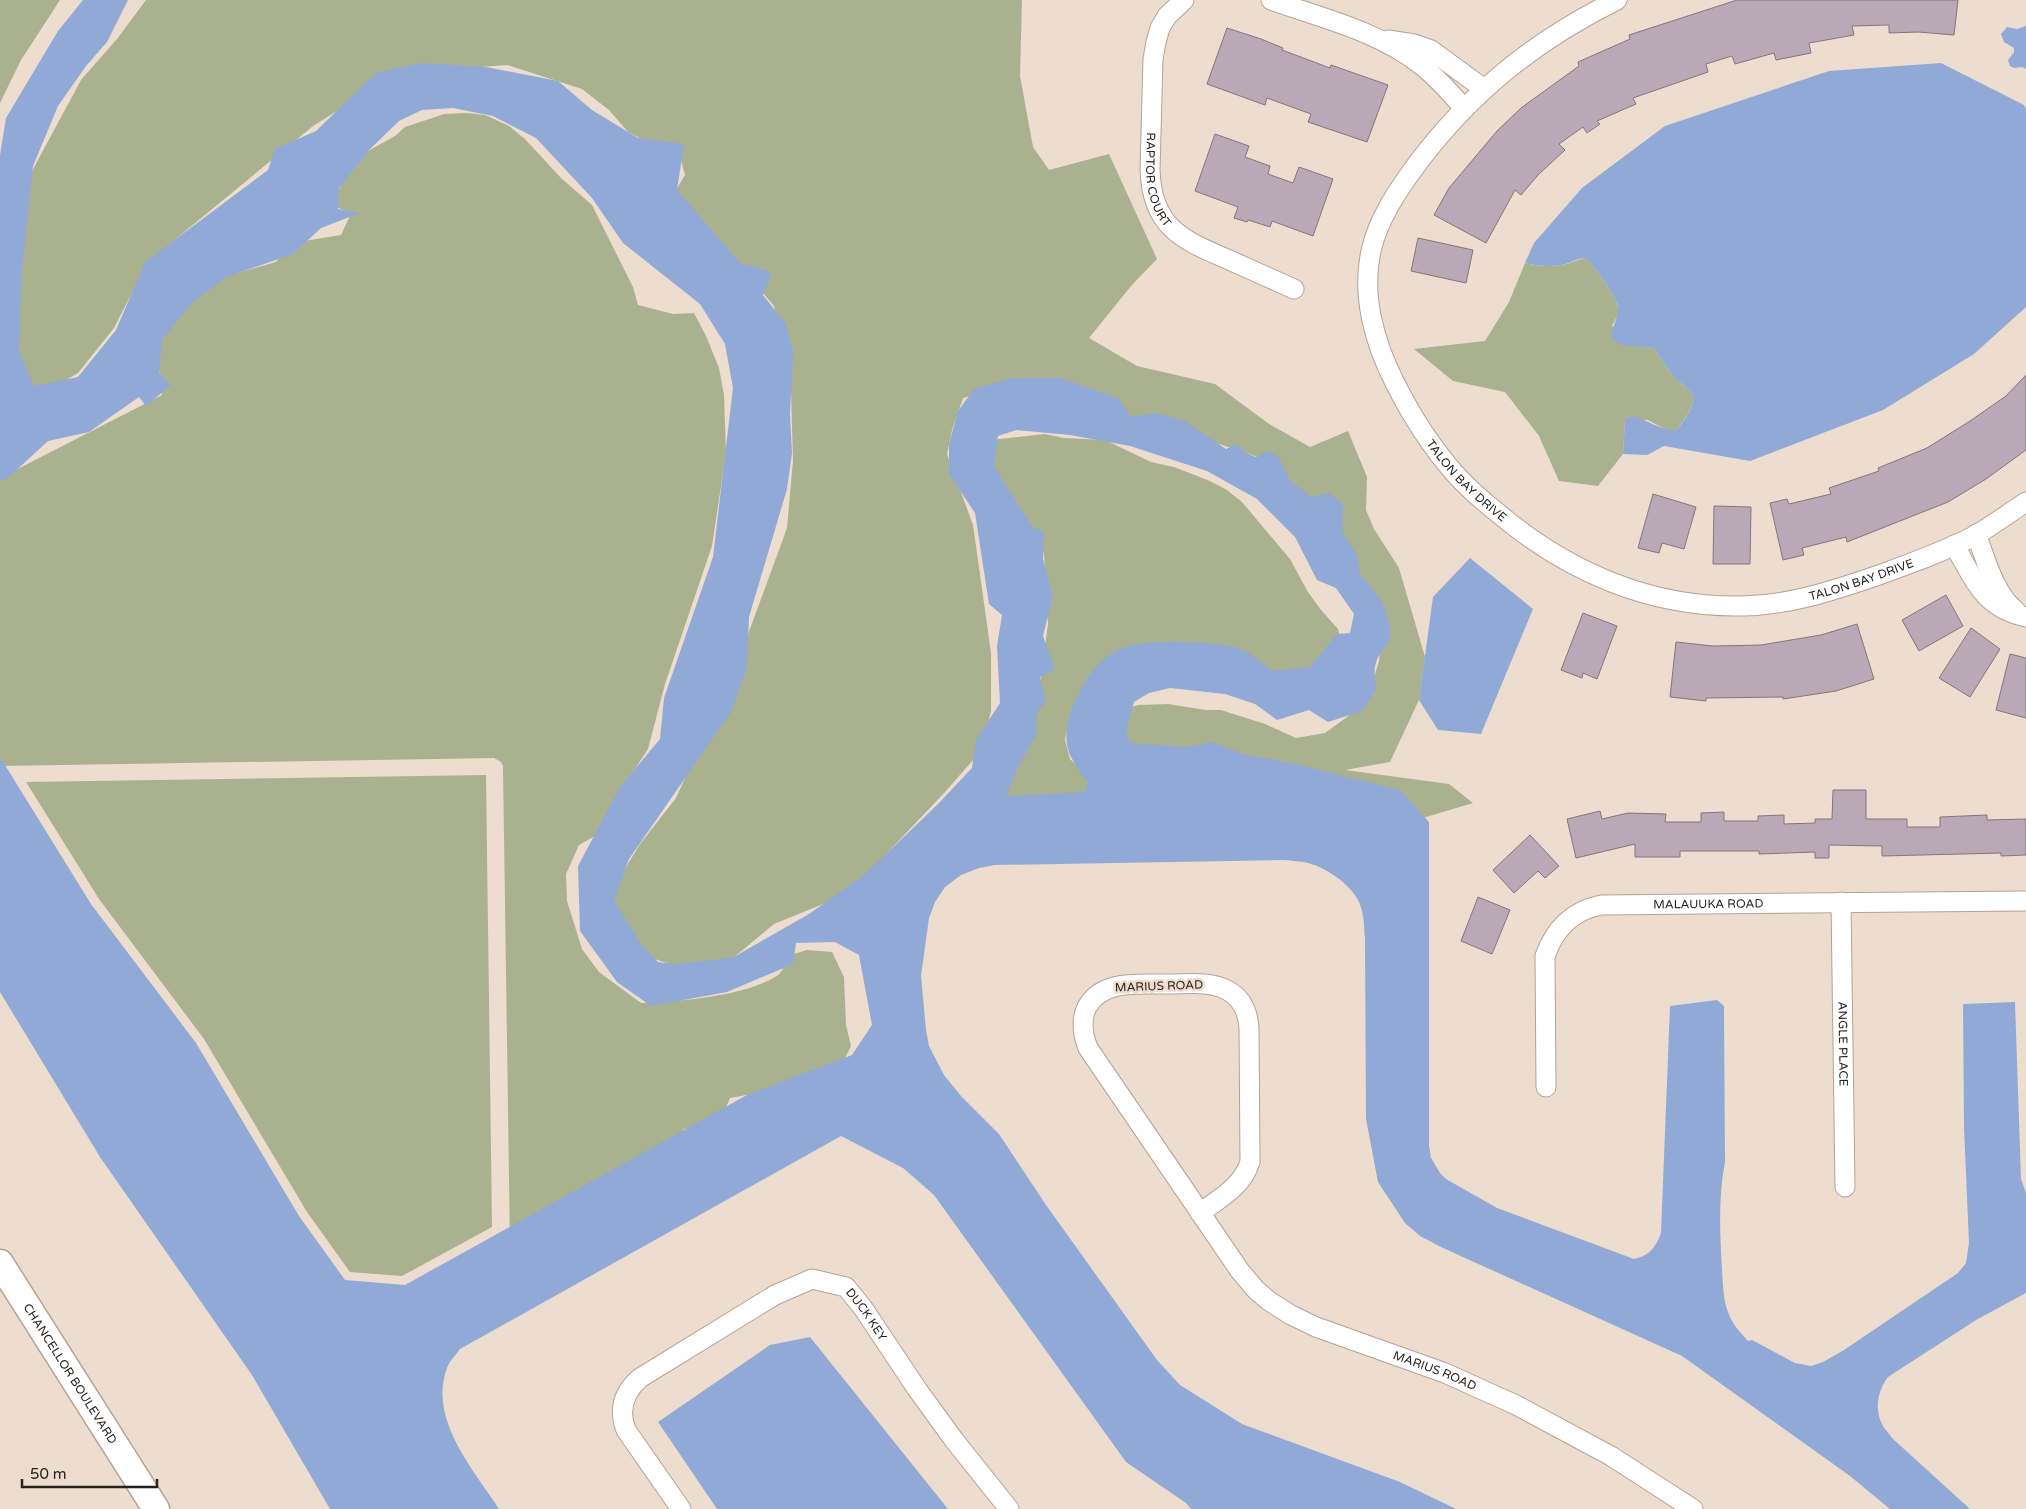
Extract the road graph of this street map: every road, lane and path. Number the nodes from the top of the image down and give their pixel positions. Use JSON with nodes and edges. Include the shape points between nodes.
{"nodes":[{"id":1,"x":1184,"y":0,"type":"edge"},
{"id":2,"x":1271,"y":0,"type":"edge"},
{"id":3,"x":1617,"y":0,"type":"edge"},
{"id":4,"x":1380,"y":39,"type":"junction"},
{"id":5,"x":1484,"y":89,"type":"junction"},
{"id":6,"x":1464,"y":108,"type":"junction"},
{"id":7,"x":1294,"y":289,"type":"dead end"},
{"id":8,"x":2026,"y":502,"type":"edge"},
{"id":9,"x":1976,"y":534,"type":"junction"},
{"id":10,"x":1954,"y":545,"type":"junction"},
{"id":11,"x":2026,"y":616,"type":"edge"},
{"id":12,"x":2026,"y":901,"type":"edge"},
{"id":13,"x":1841,"y":902,"type":"junction"},
{"id":14,"x":1546,"y":1087,"type":"dead end"},
{"id":15,"x":1845,"y":1187,"type":"dead end"},
{"id":16,"x":1200,"y":1213,"type":"junction"},
{"id":17,"x":0,"y":1263,"type":"edge"},
{"id":18,"x":156,"y":1509,"type":"edge"},
{"id":19,"x":681,"y":1509,"type":"edge"},
{"id":20,"x":1009,"y":1509,"type":"edge"},
{"id":21,"x":1693,"y":1509,"type":"edge"}],
"edges":[{"from":1,"to":7,"type":"street","name":"RAPTOR COURT","via":[[1160,28],[1153,59],[1150,170],[1155,200],[1164,220],[1187,241]]},
{"from":2,"to":4,"type":"street"},
{"from":3,"to":5,"type":"street","name":"TALON BAY DRIVE","via":[[1535,47]]},
{"from":4,"to":5,"type":"street","via":[[1431,50]]},
{"from":4,"to":6,"type":"street","via":[[1419,63]]},
{"from":5,"to":6,"type":"street","name":"TALON BAY DRIVE"},
{"from":6,"to":10,"type":"street","name":"TALON BAY DRIVE","via":[[1405,180],[1386,212],[1371,253],[1368,292],[1377,339],[1389,371],[1416,422],[1444,461],[1480,498],[1536,543],[1568,563],[1643,594],[1689,603],[1746,606],[1807,598],[1904,566]]},
{"from":8,"to":9,"type":"street","name":"TALON BAY DRIVE"},
{"from":9,"to":10,"type":"street","name":"TALON BAY DRIVE"},
{"from":9,"to":11,"type":"street","via":[[2004,598],[2012,608]]},
{"from":10,"to":11,"type":"street","via":[[1984,595],[2004,610]]},
{"from":12,"to":13,"type":"street","name":"MALAUUKA ROAD"},
{"from":13,"to":14,"type":"street","name":"MALAUUKA ROAD","via":[[1601,905],[1574,915],[1559,928],[1545,956]]},
{"from":13,"to":15,"type":"street","name":"ANGLE PLACE"},
{"from":16,"to":16,"type":"street","name":"MARIUS ROAD","via":[[1236,1187],[1250,1162],[1249,1028],[1246,1011],[1234,995],[1213,985],[1109,988],[1094,997],[1084,1012],[1083,1037]]},
{"from":16,"to":21,"type":"street","name":"MARIUS ROAD","via":[[1248,1281],[1283,1311],[1316,1327],[1445,1373],[1493,1394],[1611,1456]]},
{"from":17,"to":18,"type":"street","name":"CHANCELLOR BOULEVARD"},
{"from":19,"to":20,"type":"street","name":"DUCK KEY","via":[[629,1437],[622,1422],[622,1406],[628,1391],[640,1378],[748,1310],[775,1294],[812,1279],[846,1287],[954,1440]]}]}
